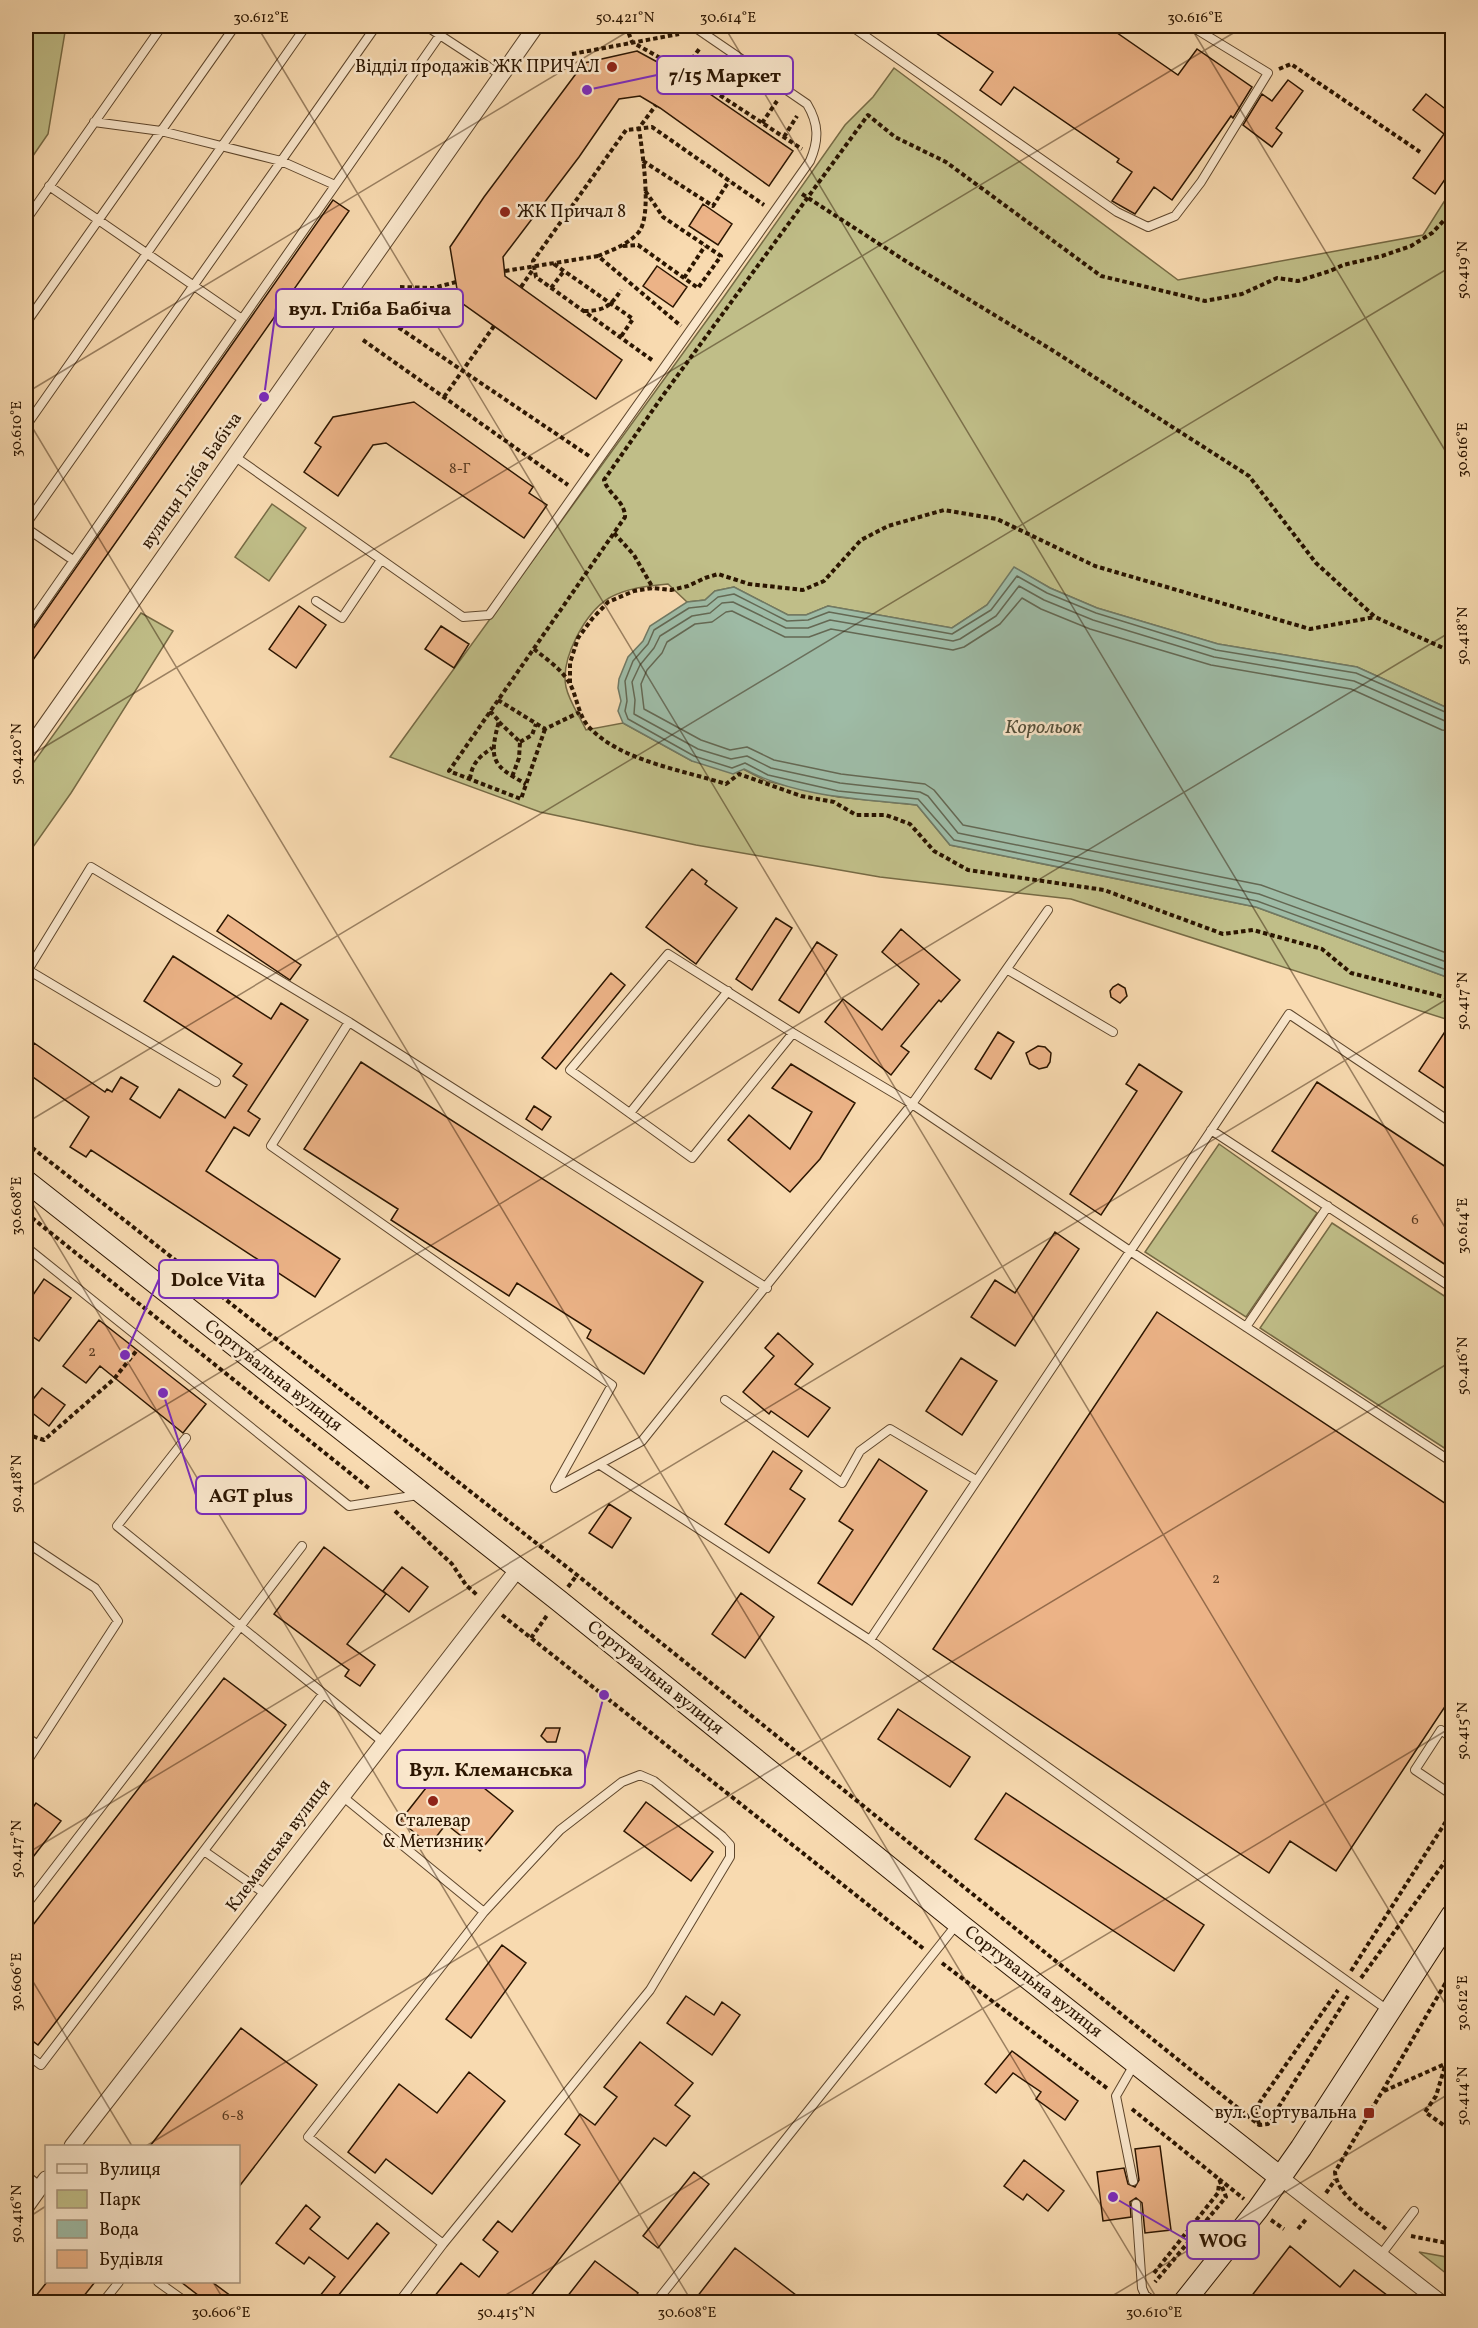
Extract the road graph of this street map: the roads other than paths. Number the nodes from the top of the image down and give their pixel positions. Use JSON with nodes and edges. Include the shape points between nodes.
{"nodes":[{"id":1,"x":162,"y":26,"type":"edge"},
{"id":2,"x":235,"y":26,"type":"edge"},
{"id":3,"x":306,"y":26,"type":"edge"},
{"id":4,"x":376,"y":26,"type":"edge"},
{"id":5,"x":426,"y":26,"type":"edge"},
{"id":6,"x":536,"y":26,"type":"edge"},
{"id":7,"x":693,"y":26,"type":"edge"},
{"id":8,"x":851,"y":26,"type":"edge"},
{"id":9,"x":1191,"y":26,"type":"edge"},
{"id":10,"x":440,"y":35,"type":"junction"},
{"id":11,"x":501,"y":75,"type":"junction"},
{"id":12,"x":94,"y":122,"type":"junction"},
{"id":13,"x":161,"y":130,"type":"junction"},
{"id":14,"x":222,"y":146,"type":"junction"},
{"id":15,"x":281,"y":160,"type":"junction"},
{"id":16,"x":335,"y":185,"type":"junction"},
{"id":17,"x":49,"y":186,"type":"junction"},
{"id":18,"x":26,"y":220,"type":"edge"},
{"id":19,"x":98,"y":220,"type":"junction"},
{"id":20,"x":147,"y":253,"type":"junction"},
{"id":21,"x":194,"y":285,"type":"junction"},
{"id":22,"x":242,"y":319,"type":"junction"},
{"id":23,"x":26,"y":323,"type":"edge"},
{"id":24,"x":26,"y":426,"type":"edge"},
{"id":25,"x":234,"y":456,"type":"junction"},
{"id":26,"x":26,"y":526,"type":"edge"},
{"id":27,"x":73,"y":560,"type":"junction"},
{"id":28,"x":381,"y":560,"type":"junction"},
{"id":29,"x":316,"y":601,"type":"dead end"},
{"id":30,"x":26,"y":629,"type":"edge"},
{"id":31,"x":26,"y":753,"type":"edge"},
{"id":32,"x":1048,"y":910,"type":"dead end"},
{"id":33,"x":1008,"y":970,"type":"junction"},
{"id":34,"x":728,"y":991,"type":"junction"},
{"id":35,"x":349,"y":1022,"type":"junction"},
{"id":36,"x":1113,"y":1032,"type":"dead end"},
{"id":37,"x":793,"y":1033,"type":"junction"},
{"id":38,"x":216,"y":1083,"type":"dead end"},
{"id":39,"x":912,"y":1104,"type":"junction"},
{"id":40,"x":630,"y":1113,"type":"junction"},
{"id":41,"x":1452,"y":1124,"type":"edge"},
{"id":42,"x":1211,"y":1130,"type":"junction"},
{"id":43,"x":26,"y":1181,"type":"edge"},
{"id":44,"x":1328,"y":1206,"type":"junction"},
{"id":45,"x":26,"y":1247,"type":"edge"},
{"id":46,"x":1130,"y":1251,"type":"junction"},
{"id":47,"x":767,"y":1288,"type":"junction"},
{"id":48,"x":1452,"y":1288,"type":"edge"},
{"id":49,"x":1246,"y":1327,"type":"junction"},
{"id":50,"x":725,"y":1400,"type":"dead end"},
{"id":51,"x":186,"y":1438,"type":"dead end"},
{"id":52,"x":1452,"y":1462,"type":"edge"},
{"id":53,"x":600,"y":1465,"type":"junction"},
{"id":54,"x":976,"y":1480,"type":"junction"},
{"id":55,"x":423,"y":1494,"type":"junction"},
{"id":56,"x":26,"y":1542,"type":"edge"},
{"id":57,"x":302,"y":1546,"type":"dead end"},
{"id":58,"x":518,"y":1569,"type":"junction"},
{"id":59,"x":240,"y":1626,"type":"junction"},
{"id":60,"x":870,"y":1640,"type":"junction"},
{"id":61,"x":324,"y":1694,"type":"junction"},
{"id":62,"x":26,"y":1737,"type":"edge"},
{"id":63,"x":1452,"y":1738,"type":"edge"},
{"id":64,"x":383,"y":1742,"type":"junction"},
{"id":65,"x":37,"y":1744,"type":"junction"},
{"id":66,"x":26,"y":1764,"type":"edge"},
{"id":67,"x":342,"y":1796,"type":"junction"},
{"id":68,"x":1452,"y":1796,"type":"edge"},
{"id":69,"x":204,"y":1851,"type":"junction"},
{"id":70,"x":267,"y":1895,"type":"junction"},
{"id":71,"x":26,"y":1905,"type":"edge"},
{"id":72,"x":484,"y":1912,"type":"junction"},
{"id":73,"x":1452,"y":1916,"type":"edge"},
{"id":74,"x":958,"y":1923,"type":"junction"},
{"id":75,"x":1390,"y":2012,"type":"junction"},
{"id":76,"x":26,"y":2054,"type":"edge"},
{"id":77,"x":1136,"y":2063,"type":"junction"},
{"id":78,"x":73,"y":2145,"type":"edge"},
{"id":79,"x":26,"y":2175,"type":"edge"},
{"id":80,"x":1281,"y":2178,"type":"junction"},
{"id":81,"x":1133,"y":2181,"type":"dead end"},
{"id":82,"x":44,"y":2183,"type":"edge"},
{"id":83,"x":1136,"y":2204,"type":"dead end"},
{"id":84,"x":26,"y":2207,"type":"edge"},
{"id":85,"x":1414,"y":2211,"type":"dead end"},
{"id":86,"x":443,"y":2244,"type":"junction"},
{"id":87,"x":1380,"y":2256,"type":"junction"},
{"id":88,"x":118,"y":2283,"type":"edge"},
{"id":89,"x":159,"y":2283,"type":"edge"},
{"id":90,"x":103,"y":2302,"type":"edge"},
{"id":91,"x":186,"y":2302,"type":"edge"},
{"id":92,"x":399,"y":2302,"type":"edge"},
{"id":93,"x":656,"y":2302,"type":"edge"},
{"id":94,"x":1155,"y":2302,"type":"edge"},
{"id":95,"x":1184,"y":2302,"type":"edge"},
{"id":96,"x":1440,"y":2302,"type":"edge"}],
"edges":[{"from":1,"to":12,"type":"lane"},
{"from":2,"to":13,"type":"lane"},
{"from":3,"to":14,"type":"lane"},
{"from":4,"to":15,"type":"lane"},
{"from":5,"to":10,"type":"lane"},
{"from":6,"to":11,"type":"street","name":"вулиця Гліба Бабіча"},
{"from":7,"to":28,"type":"lane","via":[[807,104],[817,132],[817,145],[810,161],[489,615],[463,617]]},
{"from":8,"to":9,"type":"lane","via":[[1117,212],[1148,227],[1175,216],[1269,74]]},
{"from":10,"to":11,"type":"lane"},
{"from":10,"to":16,"type":"lane"},
{"from":11,"to":25,"type":"street","name":"вулиця Гліба Бабіча"},
{"from":12,"to":13,"type":"lane"},
{"from":12,"to":17,"type":"lane"},
{"from":13,"to":14,"type":"lane"},
{"from":13,"to":19,"type":"lane"},
{"from":14,"to":15,"type":"lane"},
{"from":14,"to":20,"type":"lane"},
{"from":15,"to":16,"type":"lane"},
{"from":15,"to":21,"type":"lane"},
{"from":16,"to":22,"type":"lane"},
{"from":17,"to":18,"type":"lane"},
{"from":17,"to":19,"type":"lane"},
{"from":19,"to":20,"type":"lane"},
{"from":19,"to":23,"type":"lane"},
{"from":20,"to":21,"type":"lane"},
{"from":20,"to":24,"type":"lane"},
{"from":21,"to":22,"type":"lane"},
{"from":21,"to":26,"type":"lane"},
{"from":22,"to":27,"type":"lane"},
{"from":25,"to":28,"type":"lane"},
{"from":25,"to":31,"type":"street","name":"вулиця Гліба Бабіча"},
{"from":26,"to":27,"type":"lane"},
{"from":27,"to":30,"type":"lane"},
{"from":28,"to":29,"type":"lane","via":[[342,618]]},
{"from":32,"to":33,"type":"lane"},
{"from":33,"to":36,"type":"lane"},
{"from":33,"to":39,"type":"lane"},
{"from":34,"to":37,"type":"lane"},
{"from":34,"to":40,"type":"lane"},
{"from":34,"to":40,"type":"lane","via":[[668,954],[570,1070]]},
{"from":35,"to":38,"type":"lane","via":[[91,867],[28,970]]},
{"from":35,"to":47,"type":"lane"},
{"from":35,"to":53,"type":"lane","via":[[271,1146],[612,1385],[555,1488]]},
{"from":37,"to":39,"type":"lane"},
{"from":37,"to":40,"type":"lane","via":[[692,1158]]},
{"from":39,"to":46,"type":"lane"},
{"from":39,"to":47,"type":"lane"},
{"from":41,"to":42,"type":"lane","via":[[1289,1014]]},
{"from":42,"to":44,"type":"lane"},
{"from":42,"to":46,"type":"lane"},
{"from":43,"to":55,"type":"street","name":"Сортувальна вулиця"},
{"from":44,"to":48,"type":"lane"},
{"from":44,"to":49,"type":"lane"},
{"from":45,"to":55,"type":"lane","via":[[349,1506]]},
{"from":46,"to":49,"type":"lane"},
{"from":46,"to":54,"type":"lane"},
{"from":47,"to":53,"type":"lane","via":[[642,1441]]},
{"from":49,"to":52,"type":"lane"},
{"from":50,"to":54,"type":"lane","via":[[842,1482],[860,1451],[890,1429]]},
{"from":51,"to":59,"type":"lane","via":[[117,1526]]},
{"from":53,"to":60,"type":"lane"},
{"from":54,"to":60,"type":"lane"},
{"from":55,"to":58,"type":"street","name":"Сортувальна вулиця"},
{"from":56,"to":65,"type":"lane","via":[[95,1588],[118,1621]]},
{"from":57,"to":59,"type":"lane"},
{"from":58,"to":64,"type":"street","name":"Клеманська вулиця"},
{"from":58,"to":74,"type":"street","name":"Сортувальна вулиця"},
{"from":59,"to":61,"type":"lane"},
{"from":59,"to":71,"type":"lane"},
{"from":60,"to":75,"type":"lane"},
{"from":61,"to":64,"type":"lane"},
{"from":61,"to":69,"type":"lane"},
{"from":62,"to":65,"type":"lane"},
{"from":63,"to":68,"type":"lane","via":[[1441,1730],[1414,1770]]},
{"from":64,"to":67,"type":"street","name":"Клеманська вулиця"},
{"from":65,"to":66,"type":"lane"},
{"from":67,"to":70,"type":"street","name":"Клеманська вулиця"},
{"from":67,"to":72,"type":"lane"},
{"from":69,"to":70,"type":"lane"},
{"from":69,"to":76,"type":"lane","via":[[41,2065]]},
{"from":70,"to":78,"type":"street","name":"Клеманська вулиця"},
{"from":72,"to":86,"type":"lane","via":[[308,2137]]},
{"from":72,"to":86,"type":"lane","via":[[560,1830],[622,1782],[640,1775],[654,1781],[730,1845],[730,1857],[650,1990]]},
{"from":73,"to":75,"type":"street"},
{"from":74,"to":77,"type":"street","name":"Сортувальна вулиця"},
{"from":74,"to":93,"type":"lane"},
{"from":75,"to":80,"type":"street"},
{"from":77,"to":80,"type":"street","name":"Сортувальна вулиця"},
{"from":77,"to":81,"type":"lane","via":[[1116,2096]]},
{"from":79,"to":82,"type":"lane"},
{"from":80,"to":87,"type":"street"},
{"from":80,"to":95,"type":"street"},
{"from":82,"to":84,"type":"street"},
{"from":83,"to":94,"type":"lane","via":[[1142,2288]]},
{"from":85,"to":87,"type":"lane"},
{"from":86,"to":92,"type":"lane"},
{"from":87,"to":96,"type":"street"},
{"from":88,"to":90,"type":"lane"},
{"from":89,"to":91,"type":"lane"}]}
